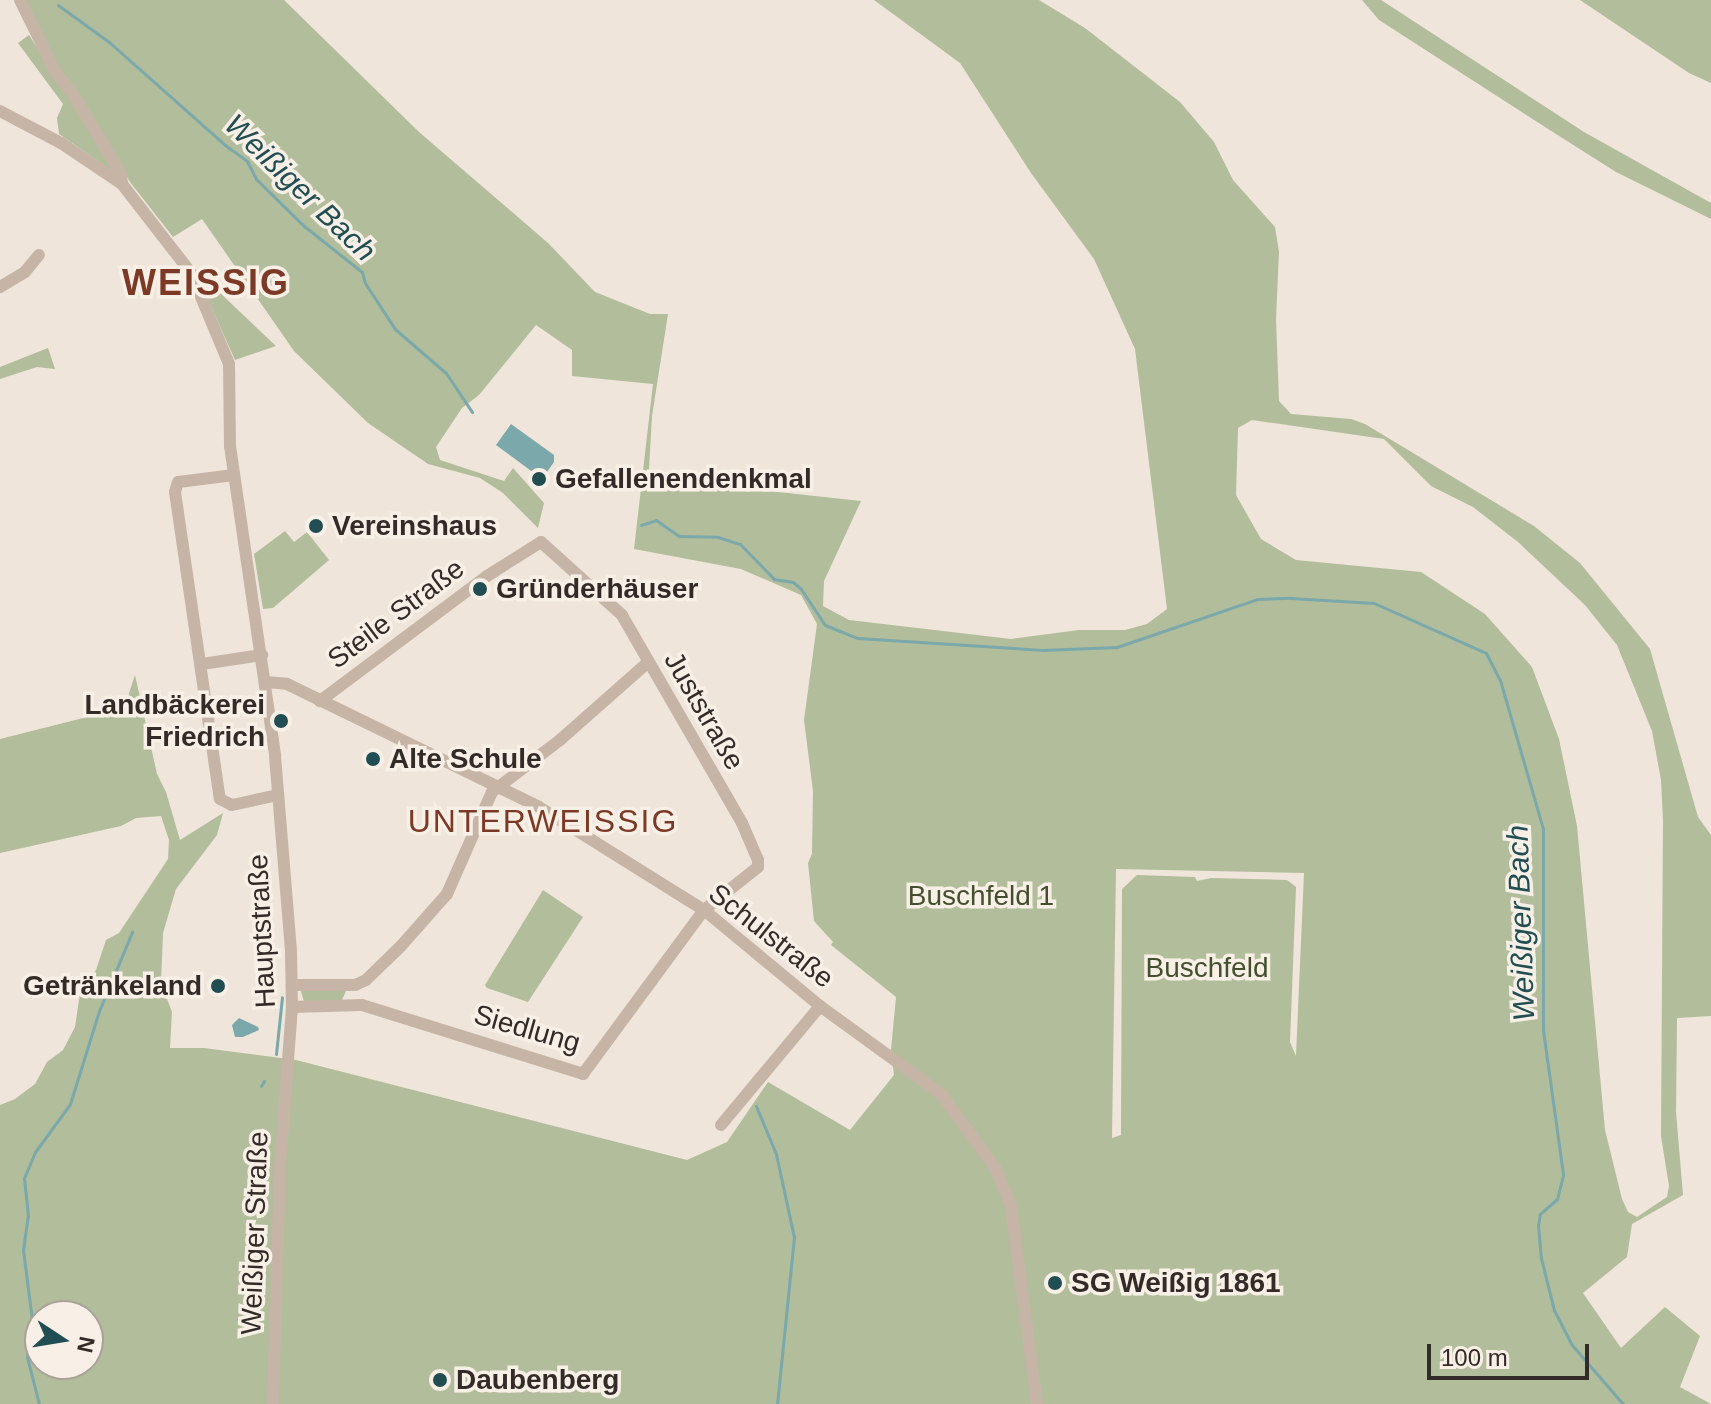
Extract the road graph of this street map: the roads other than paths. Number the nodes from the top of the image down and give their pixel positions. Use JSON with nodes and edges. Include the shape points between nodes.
{"nodes":[{"id":1,"x":20,"y":0,"type":"edge"},
{"id":2,"x":0,"y":111,"type":"edge"},
{"id":3,"x":122,"y":184,"type":"junction"},
{"id":4,"x":39,"y":255,"type":"dead end"},
{"id":5,"x":0,"y":287,"type":"edge"},
{"id":6,"x":234,"y":475,"type":"junction"},
{"id":7,"x":541,"y":542,"type":"joint"},
{"id":8,"x":262,"y":655,"type":"junction"},
{"id":9,"x":647,"y":663,"type":"junction"},
{"id":10,"x":202,"y":664,"type":"junction"},
{"id":11,"x":266,"y":682,"type":"junction"},
{"id":12,"x":320,"y":701,"type":"junction"},
{"id":13,"x":499,"y":787,"type":"junction"},
{"id":14,"x":278,"y":795,"type":"junction"},
{"id":15,"x":704,"y":910,"type":"junction"},
{"id":16,"x":292,"y":985,"type":"junction"},
{"id":17,"x":355,"y":985,"type":"junction"},
{"id":18,"x":355,"y":1003,"type":"junction"},
{"id":19,"x":820,"y":1006,"type":"junction"},
{"id":20,"x":292,"y":1007,"type":"junction"},
{"id":21,"x":288,"y":1064,"type":"joint"},
{"id":22,"x":721,"y":1125,"type":"dead end"},
{"id":23,"x":273,"y":1404,"type":"edge"},
{"id":24,"x":1037,"y":1404,"type":"edge"}],
"edges":[{"from":1,"to":3,"type":"street"},
{"from":2,"to":3,"type":"street","name":"Hauptstraße"},
{"from":3,"to":6,"type":"street","name":"Hauptstraße","via":[[191,273],[229,364]]},
{"from":4,"to":5,"type":"street","via":[[25,272]]},
{"from":6,"to":8,"type":"street","name":"Hauptstraße"},
{"from":6,"to":10,"type":"street","via":[[178,482],[174,487]]},
{"from":7,"to":9,"type":"street","name":"Juststraße","via":[[613,603]]},
{"from":7,"to":12,"type":"street","name":"Steile Straße"},
{"from":8,"to":10,"type":"street"},
{"from":8,"to":11,"type":"street","name":"Hauptstraße"},
{"from":9,"to":13,"type":"street"},
{"from":9,"to":15,"type":"street","name":"Juststraße","via":[[742,823],[758,860],[754,874]]},
{"from":10,"to":14,"type":"street","via":[[220,799],[232,805]]},
{"from":11,"to":12,"type":"street","name":"Schulstraße","via":[[287,684]]},
{"from":11,"to":14,"type":"street","name":"Hauptstraße"},
{"from":12,"to":13,"type":"street","name":"Schulstraße"},
{"from":13,"to":15,"type":"street","name":"Schulstraße"},
{"from":13,"to":17,"type":"street","via":[[438,906]]},
{"from":14,"to":16,"type":"street","name":"Hauptstraße"},
{"from":15,"to":18,"type":"street","name":"Siedlung","via":[[583,1074]]},
{"from":15,"to":19,"type":"street","name":"Schulstraße"},
{"from":16,"to":17,"type":"street"},
{"from":16,"to":20,"type":"street","name":"Hauptstraße"},
{"from":17,"to":18,"type":"street"},
{"from":18,"to":20,"type":"street","name":"Siedlung"},
{"from":19,"to":22,"type":"street"},
{"from":19,"to":24,"type":"street","name":"Schulstraße","via":[[941,1094],[996,1169],[1015,1227]]},
{"from":20,"to":21,"type":"street","name":"Hauptstraße"},
{"from":21,"to":23,"type":"street","name":"Weißiger Straße"}]}
